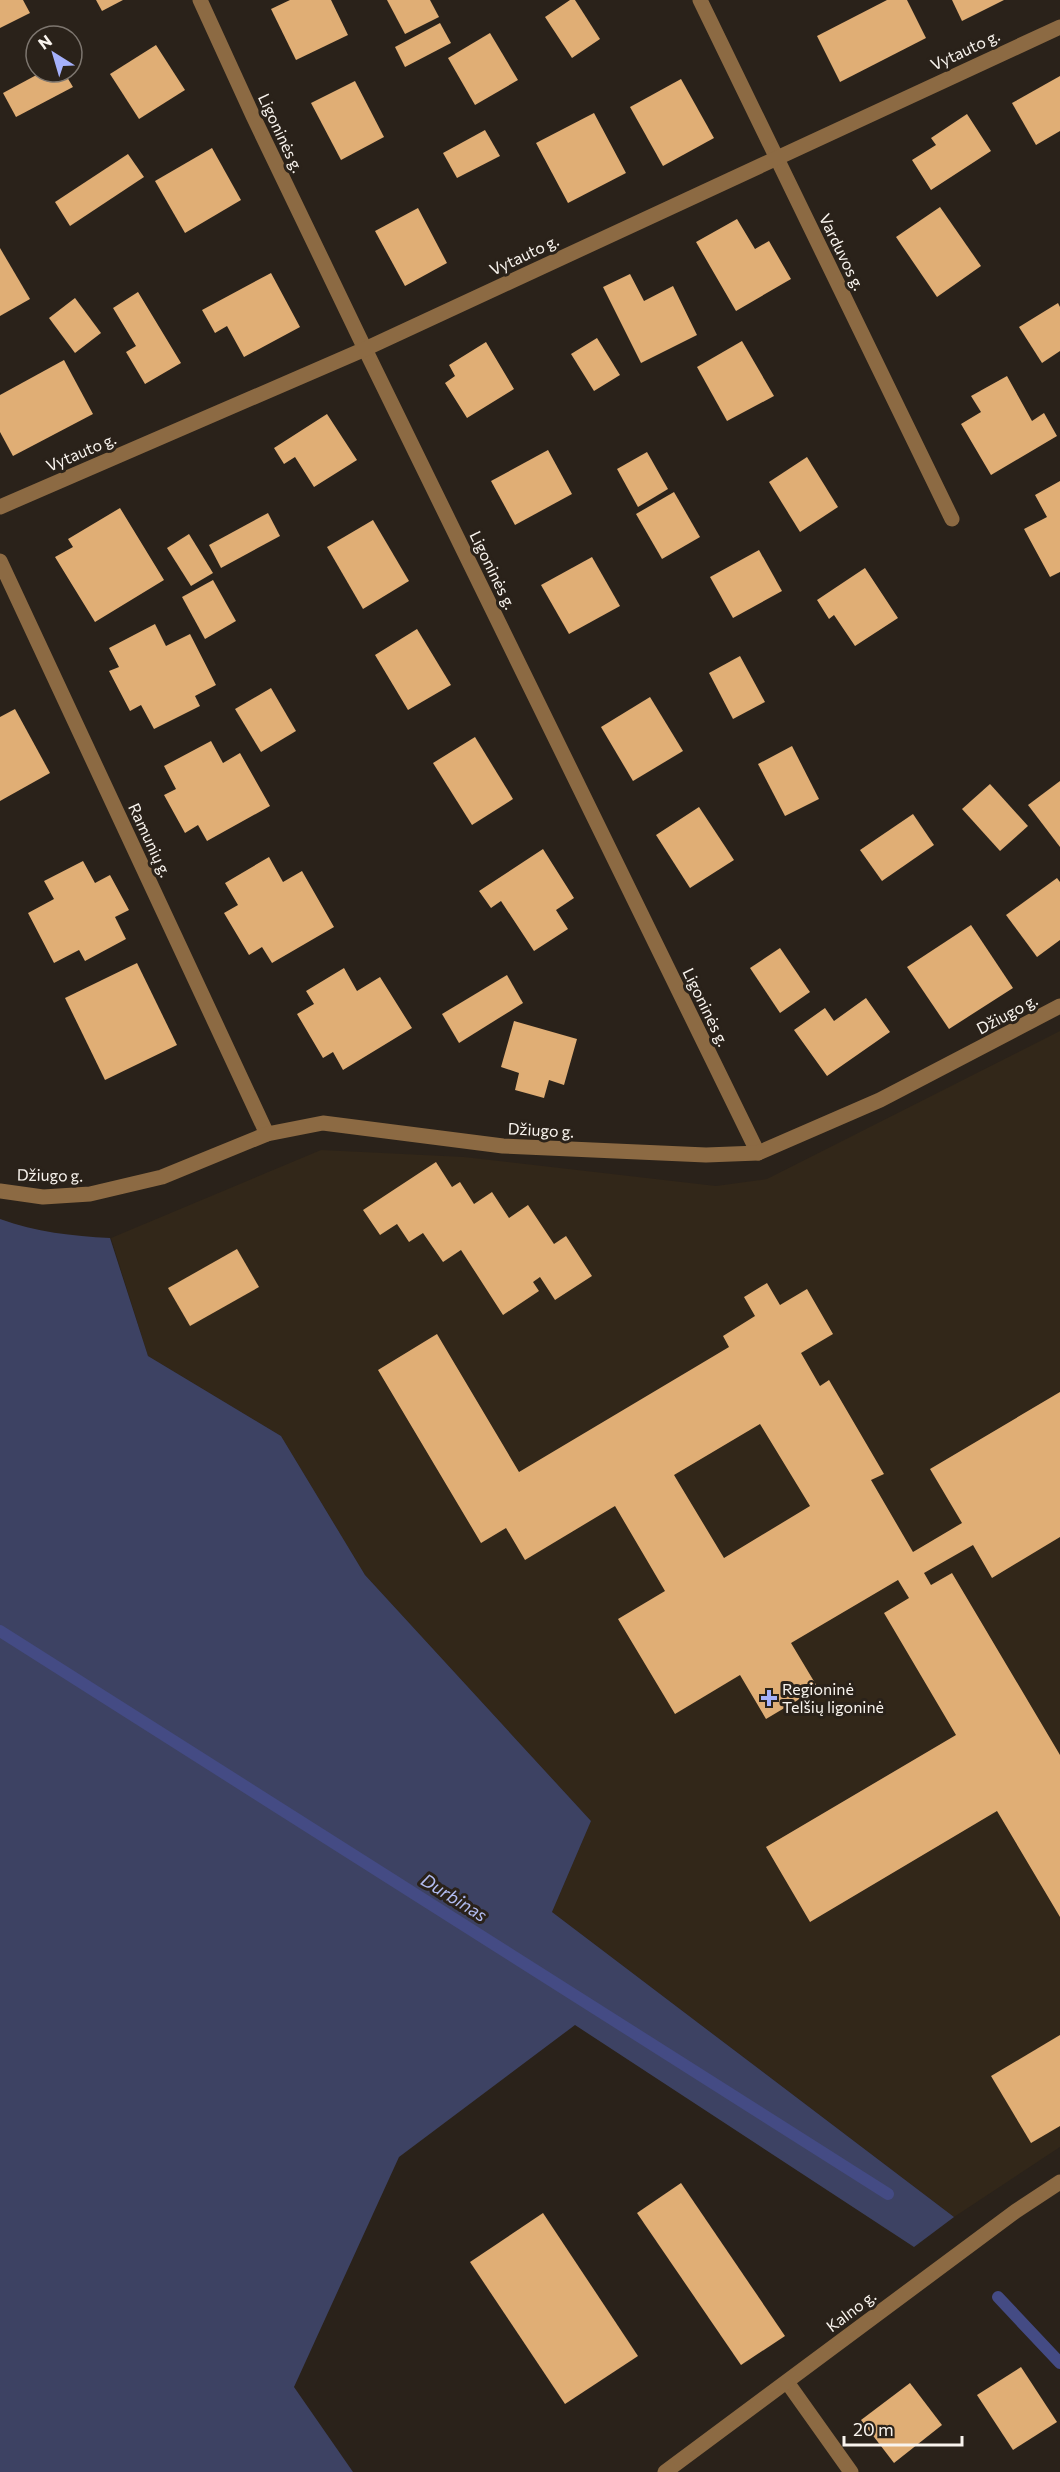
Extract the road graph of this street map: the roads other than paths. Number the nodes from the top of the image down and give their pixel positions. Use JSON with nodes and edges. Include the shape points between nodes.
{"nodes":[{"id":1,"x":200,"y":0,"type":"edge"},
{"id":2,"x":700,"y":0,"type":"edge"},
{"id":3,"x":1060,"y":27,"type":"edge"},
{"id":4,"x":775,"y":157,"type":"junction"},
{"id":5,"x":365,"y":349,"type":"junction"},
{"id":6,"x":0,"y":507,"type":"edge"},
{"id":7,"x":952,"y":519,"type":"dead end"},
{"id":8,"x":0,"y":561,"type":"edge"},
{"id":9,"x":1060,"y":1006,"type":"edge"},
{"id":10,"x":267,"y":1134,"type":"junction"},
{"id":11,"x":758,"y":1153,"type":"junction"},
{"id":12,"x":0,"y":1191,"type":"edge"},
{"id":13,"x":1060,"y":2182,"type":"edge"},
{"id":14,"x":787,"y":2382,"type":"junction"},
{"id":15,"x":666,"y":2472,"type":"edge"},
{"id":16,"x":850,"y":2472,"type":"edge"}],
"edges":[{"from":1,"to":5,"type":"street","name":"Ligoninės g."},
{"from":2,"to":4,"type":"street","name":"Varduvos g."},
{"from":3,"to":4,"type":"street","name":"Vytauto g."},
{"from":4,"to":5,"type":"street","name":"Vytauto g."},
{"from":4,"to":7,"type":"street","name":"Varduvos g."},
{"from":5,"to":6,"type":"street","name":"Vytauto g."},
{"from":5,"to":11,"type":"street","name":"Ligoninės g."},
{"from":8,"to":10,"type":"street","name":"Ramunių g."},
{"from":9,"to":11,"type":"street","name":"Džiugo g.","via":[[880,1100]]},
{"from":10,"to":11,"type":"street","name":"Džiugo g.","via":[[323,1123],[503,1146],[706,1155]]},
{"from":10,"to":12,"type":"street","name":"Džiugo g.","via":[[162,1177],[90,1194],[43,1197]]},
{"from":13,"to":14,"type":"street","name":"Kalno g."},
{"from":14,"to":15,"type":"street","name":"Kalno g."},
{"from":14,"to":16,"type":"street"}]}
